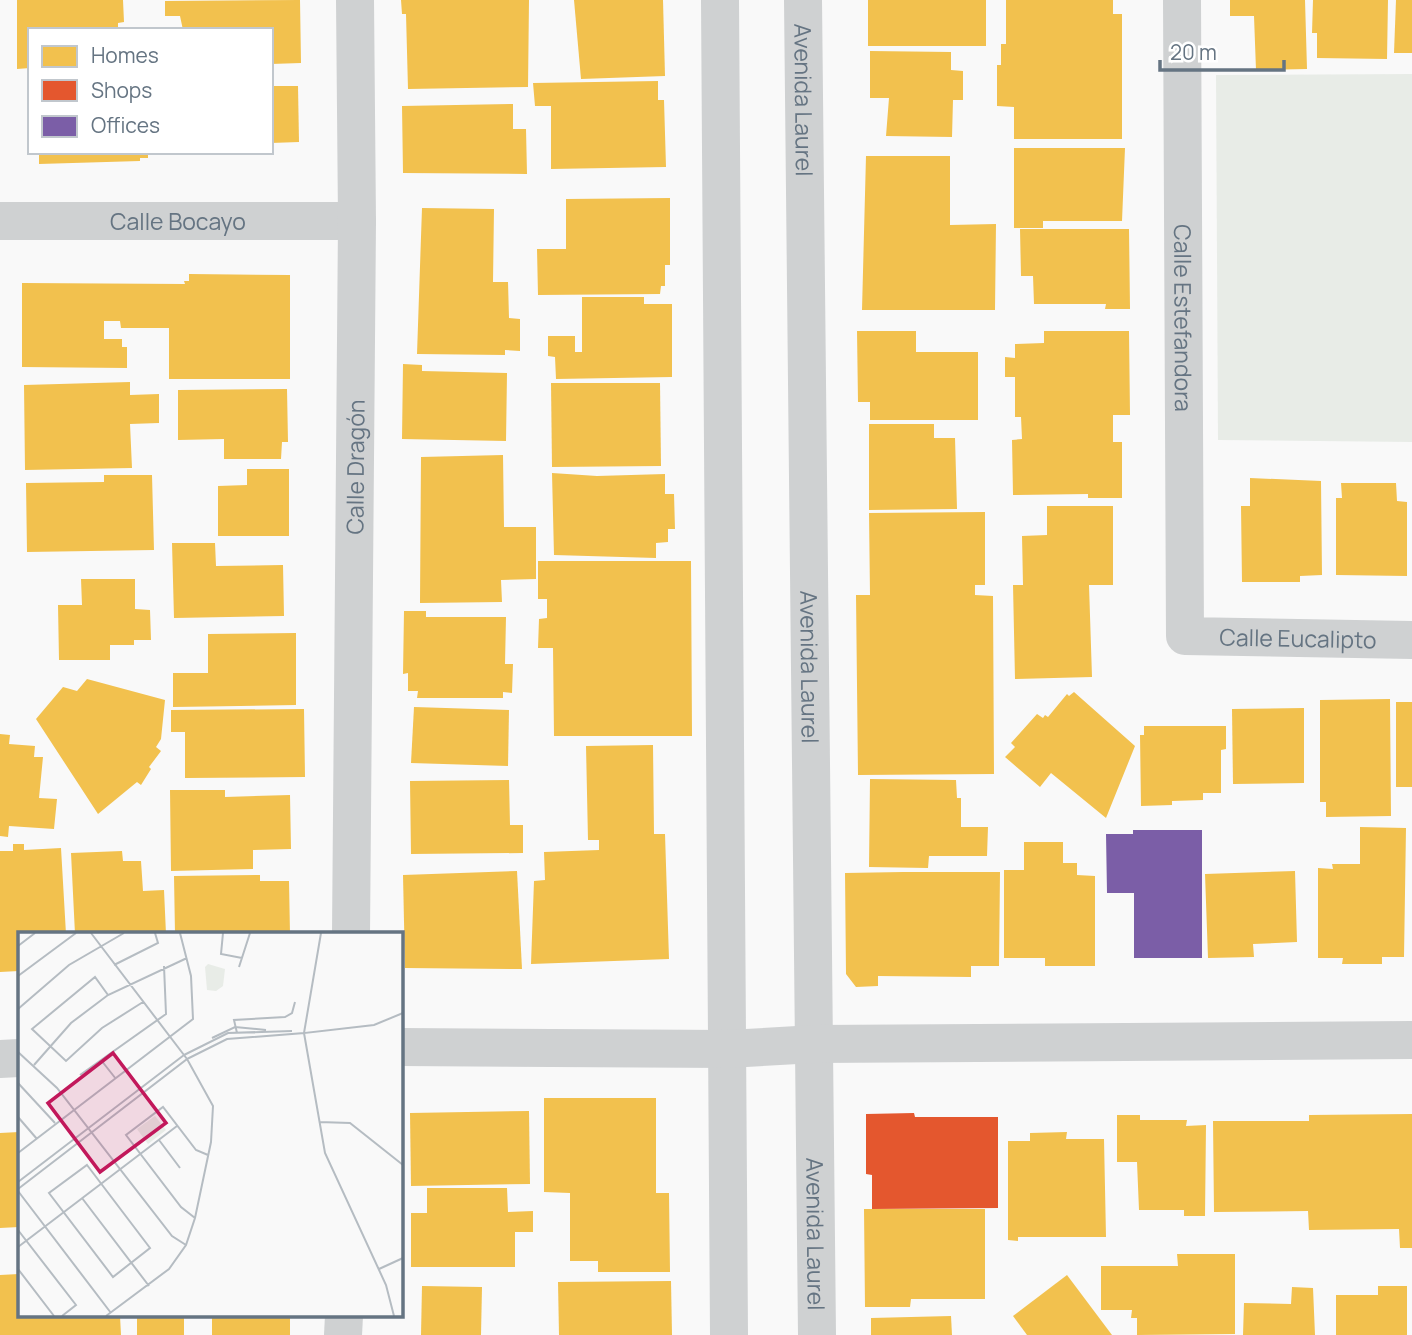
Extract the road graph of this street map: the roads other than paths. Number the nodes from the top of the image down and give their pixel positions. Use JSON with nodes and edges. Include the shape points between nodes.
{"nodes":[{"id":1,"x":355,"y":0,"type":"edge"},
{"id":2,"x":720,"y":0,"type":"edge"},
{"id":3,"x":803,"y":0,"type":"edge"},
{"id":4,"x":1182,"y":0,"type":"edge"},
{"id":5,"x":357,"y":220,"type":"junction"},
{"id":6,"x":0,"y":221,"type":"edge"},
{"id":7,"x":1185,"y":636,"type":"joint"},
{"id":8,"x":1412,"y":640,"type":"edge"},
{"id":9,"x":351,"y":932,"type":"edge"},
{"id":10,"x":1412,"y":1040,"type":"edge"},
{"id":11,"x":815,"y":1044,"type":"junction"},
{"id":12,"x":402,"y":1047,"type":"edge"},
{"id":13,"x":728,"y":1049,"type":"junction"},
{"id":14,"x":18,"y":1058,"type":"edge"},
{"id":15,"x":0,"y":1059,"type":"edge"},
{"id":16,"x":729,"y":1335,"type":"edge"},
{"id":17,"x":817,"y":1335,"type":"edge"}],
"edges":[{"from":1,"to":5,"type":"street","name":"Calle Dragón"},
{"from":2,"to":13,"type":"street"},
{"from":3,"to":11,"type":"street","name":"Avenida Laurel"},
{"from":4,"to":7,"type":"street","name":"Calle Estefandora"},
{"from":5,"to":6,"type":"street","name":"Calle Bocayo"},
{"from":5,"to":9,"type":"street","name":"Calle Dragón"},
{"from":7,"to":8,"type":"street","name":"Calle Eucalipto"},
{"from":10,"to":11,"type":"street"},
{"from":11,"to":13,"type":"street"},
{"from":11,"to":17,"type":"street","name":"Avenida Laurel"},
{"from":12,"to":13,"type":"street"},
{"from":13,"to":16,"type":"street"},
{"from":14,"to":15,"type":"street"}]}
